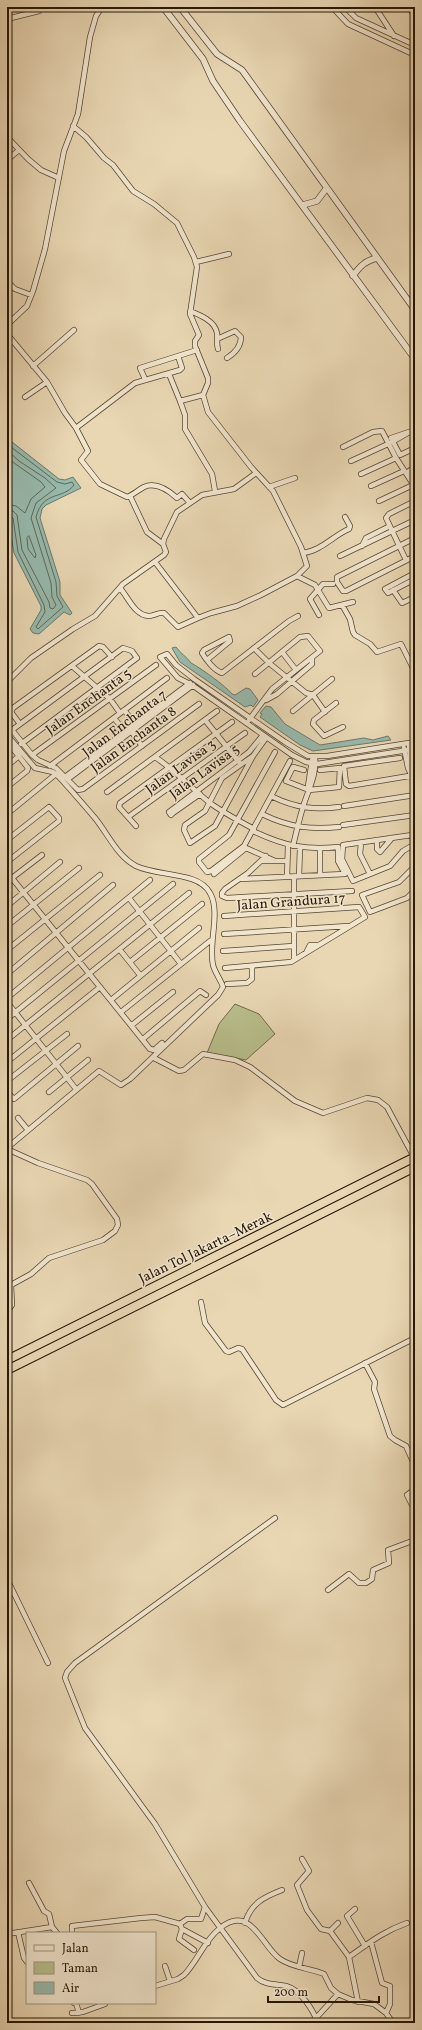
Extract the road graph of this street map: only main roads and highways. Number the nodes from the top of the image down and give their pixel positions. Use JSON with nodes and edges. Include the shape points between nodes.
{"nodes":[{"id":1,"x":415,"y":1158,"type":"edge"},
{"id":2,"x":415,"y":1167,"type":"edge"},
{"id":3,"x":7,"y":1360,"type":"edge"},
{"id":4,"x":7,"y":1370,"type":"edge"}],
"edges":[{"from":1,"to":3,"type":"highway","name":"Jalan Tol Jakarta–Merak"},
{"from":2,"to":4,"type":"highway","name":"Jalan Tol Jakarta–Merak"}]}
